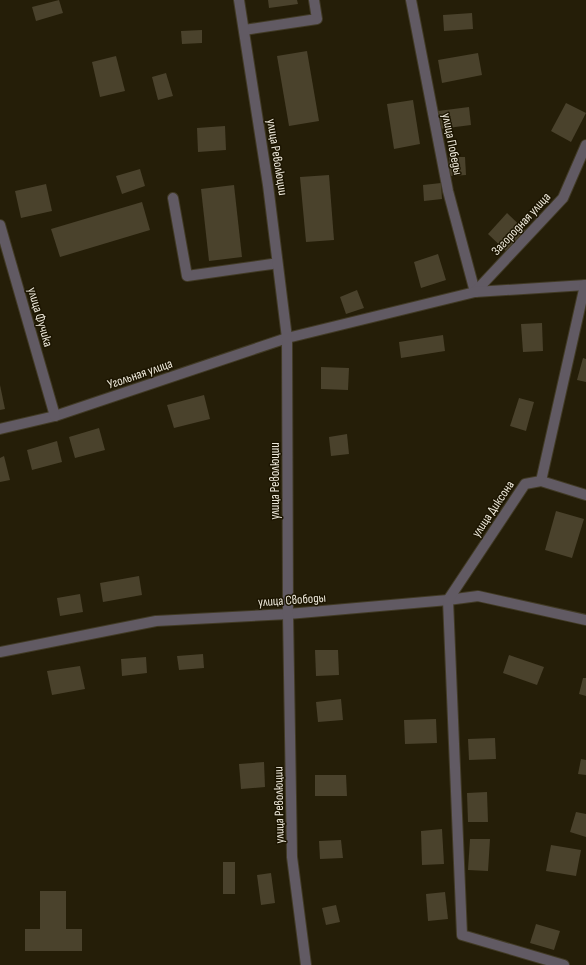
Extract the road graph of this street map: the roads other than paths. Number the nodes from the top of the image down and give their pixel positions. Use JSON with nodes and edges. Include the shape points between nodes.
{"nodes":[{"id":1,"x":239,"y":0,"type":"edge"},
{"id":2,"x":314,"y":0,"type":"edge"},
{"id":3,"x":411,"y":0,"type":"edge"},
{"id":4,"x":244,"y":30,"type":"junction"},
{"id":5,"x":586,"y":144,"type":"edge"},
{"id":6,"x":173,"y":198,"type":"dead end"},
{"id":7,"x":0,"y":225,"type":"edge"},
{"id":8,"x":272,"y":264,"type":"dead end"},
{"id":9,"x":585,"y":285,"type":"edge"},
{"id":10,"x":475,"y":292,"type":"junction"},
{"id":11,"x":287,"y":338,"type":"junction"},
{"id":12,"x":55,"y":416,"type":"junction"},
{"id":13,"x":0,"y":429,"type":"edge"},
{"id":14,"x":541,"y":481,"type":"junction"},
{"id":15,"x":586,"y":495,"type":"edge"},
{"id":16,"x":448,"y":600,"type":"junction"},
{"id":17,"x":288,"y":614,"type":"junction"},
{"id":18,"x":586,"y":620,"type":"edge"},
{"id":19,"x":0,"y":652,"type":"edge"},
{"id":20,"x":306,"y":965,"type":"edge"},
{"id":21,"x":564,"y":965,"type":"edge"}],
"edges":[{"from":1,"to":4,"type":"street","name":"улица Революции"},
{"from":2,"to":4,"type":"street","via":[[317,19]]},
{"from":3,"to":10,"type":"street","name":"улица Победы","via":[[448,192]]},
{"from":4,"to":11,"type":"street","name":"улица Революции","via":[[268,185]]},
{"from":5,"to":10,"type":"street","name":"Загородная улица","via":[[563,198]]},
{"from":6,"to":8,"type":"street","via":[[187,276]]},
{"from":7,"to":12,"type":"street","name":"улица Фучика"},
{"from":9,"to":10,"type":"street","name":"Угольная улица"},
{"from":9,"to":14,"type":"street"},
{"from":10,"to":11,"type":"street","name":"Угольная улица"},
{"from":11,"to":12,"type":"street","name":"Угольная улица"},
{"from":11,"to":17,"type":"street","name":"улица Революции"},
{"from":12,"to":13,"type":"street","name":"Угольная улица"},
{"from":14,"to":15,"type":"street"},
{"from":14,"to":16,"type":"street","name":"улица Диксона","via":[[526,484]]},
{"from":16,"to":17,"type":"street","name":"улица Свободы"},
{"from":16,"to":18,"type":"street","name":"улица Свободы","via":[[478,596]]},
{"from":16,"to":21,"type":"street","via":[[462,935]]},
{"from":17,"to":19,"type":"street","name":"улица Свободы","via":[[156,621]]},
{"from":17,"to":20,"type":"street","name":"улица Революции","via":[[292,857]]}]}
